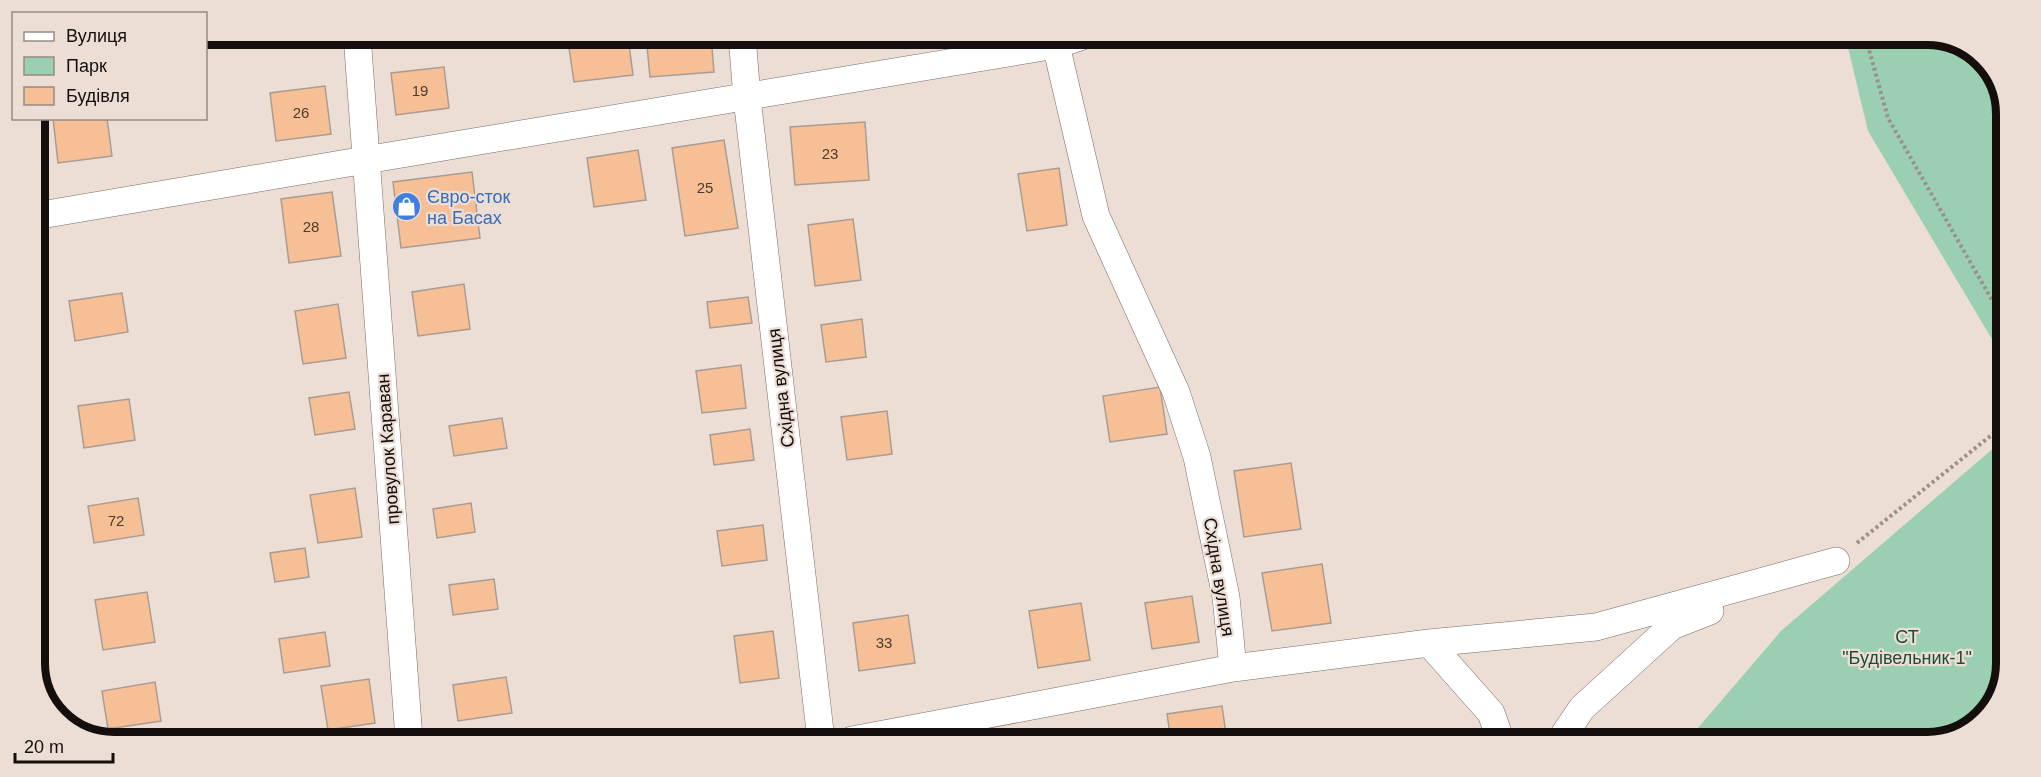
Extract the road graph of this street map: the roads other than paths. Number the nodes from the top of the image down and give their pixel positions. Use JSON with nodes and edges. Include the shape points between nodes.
{"nodes":[{"id":1,"x":358,"y":45,"type":"edge"},
{"id":2,"x":743,"y":45,"type":"edge"},
{"id":3,"x":1045,"y":45,"type":"edge"},
{"id":4,"x":1069,"y":45,"type":"edge"},
{"id":5,"x":747,"y":98,"type":"junction"},
{"id":6,"x":366,"y":159,"type":"junction"},
{"id":7,"x":45,"y":214,"type":"edge"},
{"id":8,"x":1429,"y":643,"type":"junction"},
{"id":9,"x":1233,"y":668,"type":"junction"},
{"id":10,"x":408,"y":732,"type":"edge"},
{"id":11,"x":820,"y":732,"type":"edge"},
{"id":12,"x":894,"y":732,"type":"edge"},
{"id":13,"x":1498,"y":732,"type":"edge"},
{"id":14,"x":1566,"y":732,"type":"edge"}],
"edges":[{"from":1,"to":6,"type":"street","name":"провулок Караван"},
{"from":2,"to":5,"type":"street","name":"Східна вулиця"},
{"from":3,"to":5,"type":"street"},
{"from":4,"to":9,"type":"street","name":"Східна вулиця","via":[[1096,216],[1176,392],[1197,457],[1226,597]]},
{"from":5,"to":6,"type":"street"},
{"from":5,"to":11,"type":"street","name":"Східна вулиця"},
{"from":6,"to":7,"type":"street"},
{"from":6,"to":10,"type":"street","name":"провулок Караван"},
{"from":8,"to":9,"type":"street"},
{"from":8,"to":13,"type":"street","via":[[1491,713]]},
{"from":8,"to":14,"type":"street","via":[[1596,627],[1836,561],[1672,626],[1582,708]]},
{"from":9,"to":12,"type":"street"}]}
